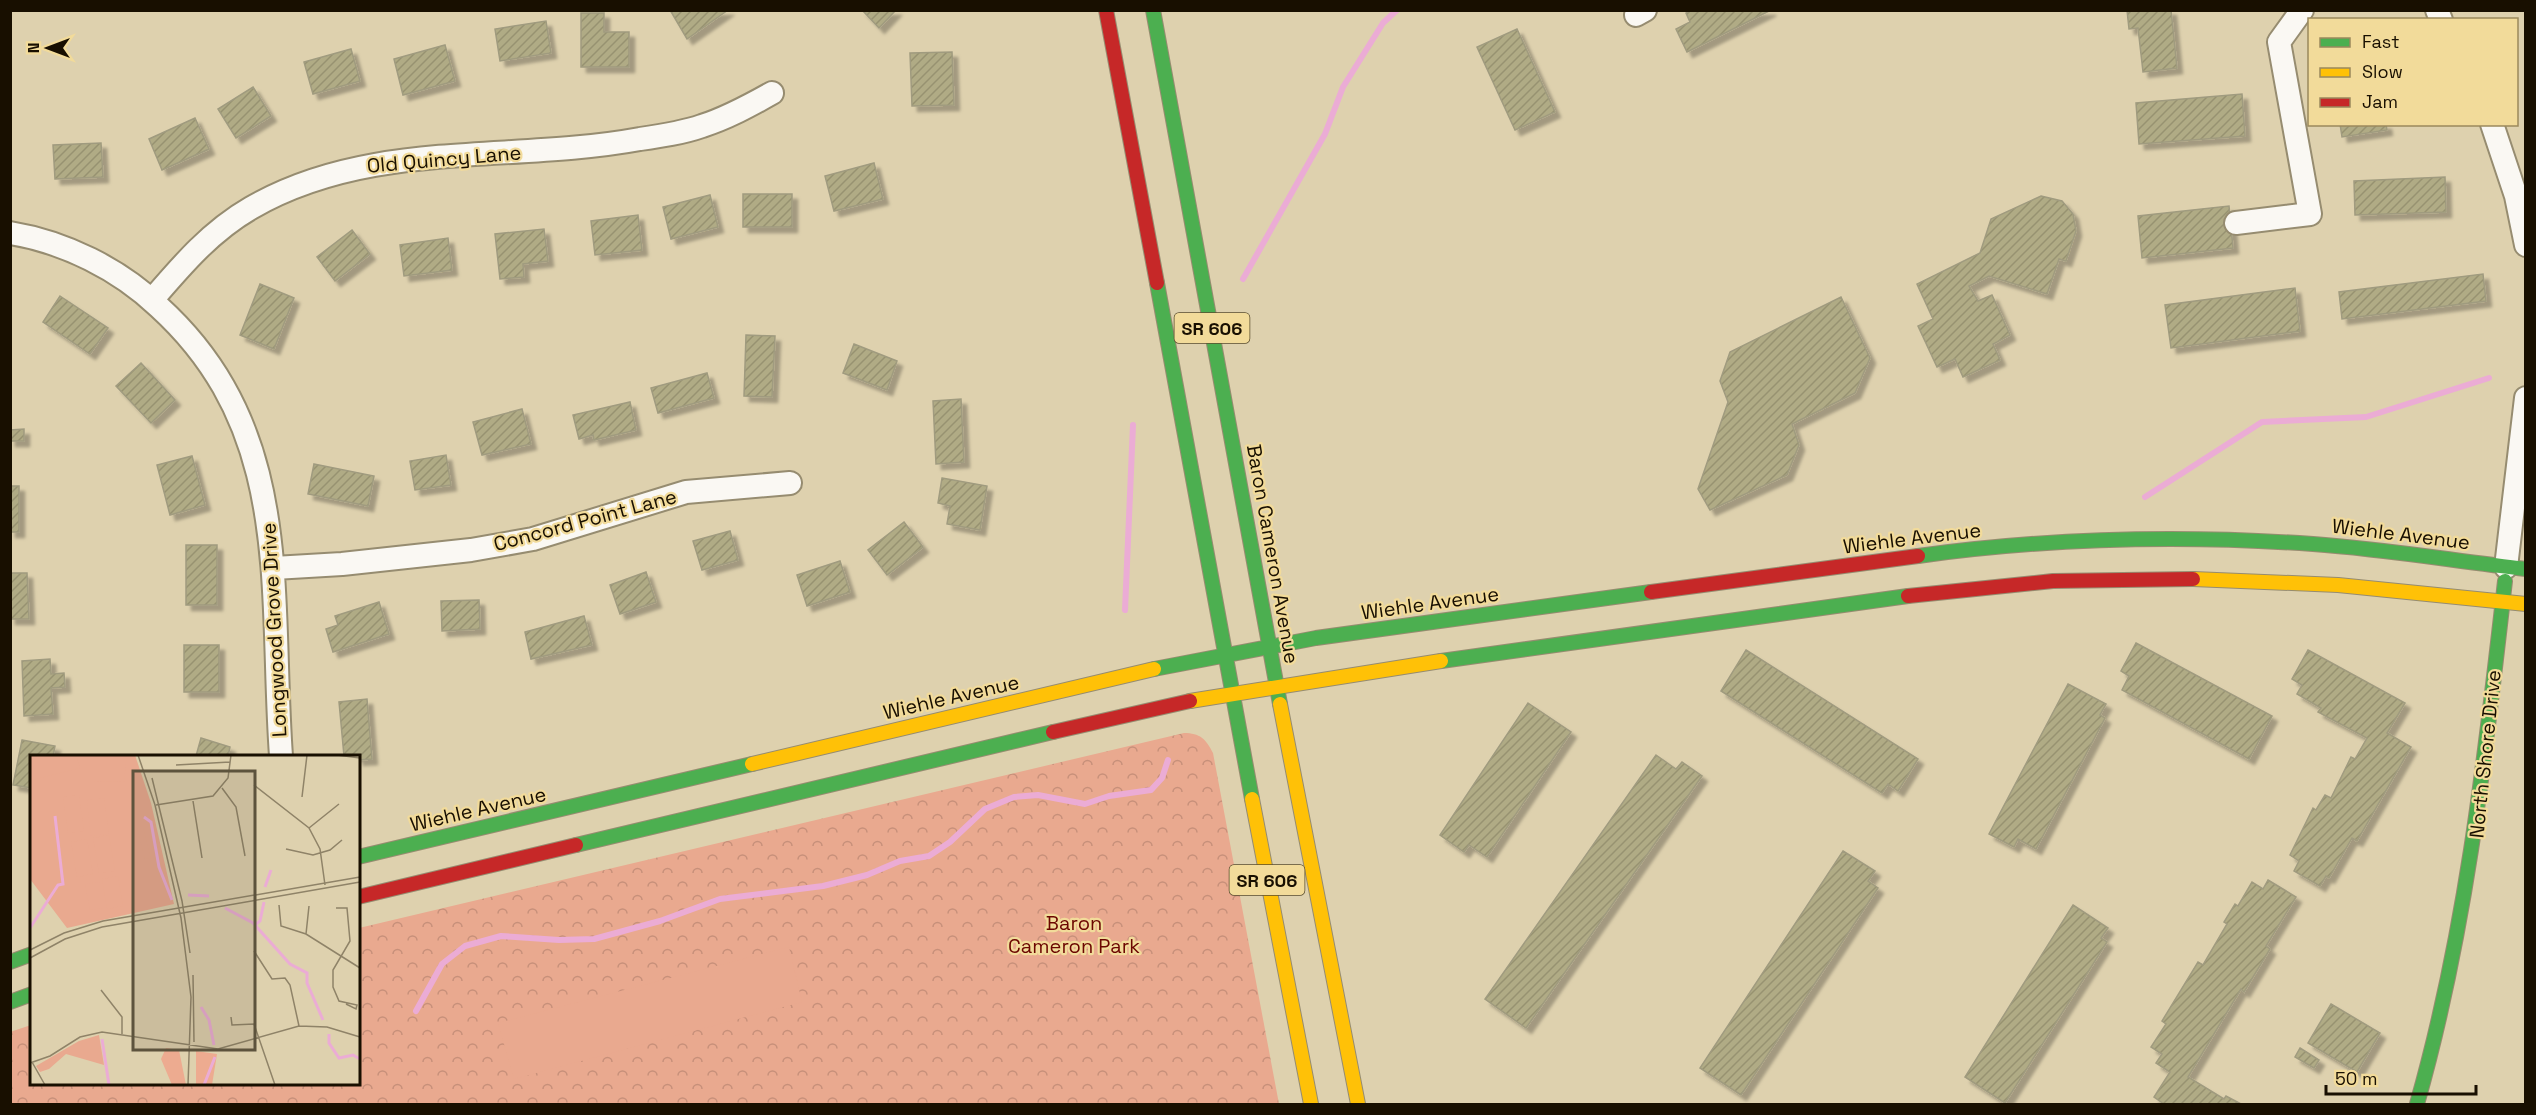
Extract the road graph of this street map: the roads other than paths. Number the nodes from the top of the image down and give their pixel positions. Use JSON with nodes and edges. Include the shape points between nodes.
{"nodes":[{"id":1,"x":1106,"y":10,"type":"edge"},
{"id":2,"x":1153,"y":10,"type":"edge"},
{"id":3,"x":2302,"y":10,"type":"edge"},
{"id":4,"x":772,"y":93,"type":"dead end"},
{"id":5,"x":2493,"y":126,"type":"edge"},
{"id":6,"x":2236,"y":223,"type":"dead end"},
{"id":7,"x":10,"y":233,"type":"edge"},
{"id":8,"x":2526,"y":245,"type":"edge"},
{"id":9,"x":152,"y":300,"type":"junction"},
{"id":10,"x":2526,"y":398,"type":"edge"},
{"id":11,"x":789,"y":483,"type":"dead end"},
{"id":12,"x":274,"y":568,"type":"junction"},
{"id":13,"x":2516,"y":568,"type":"edge"},
{"id":14,"x":2502,"y":602,"type":"junction"},
{"id":15,"x":2526,"y":604,"type":"edge"},
{"id":16,"x":1270,"y":646,"type":"junction"},
{"id":17,"x":1223,"y":656,"type":"junction"},
{"id":18,"x":1277,"y":686,"type":"junction"},
{"id":19,"x":1230,"y":694,"type":"junction"},
{"id":20,"x":281,"y":755,"type":"edge"},
{"id":21,"x":360,"y":857,"type":"edge"},
{"id":22,"x":360,"y":897,"type":"edge"},
{"id":23,"x":30,"y":955,"type":"edge"},
{"id":24,"x":10,"y":962,"type":"edge"},
{"id":25,"x":30,"y":995,"type":"edge"},
{"id":26,"x":10,"y":1002,"type":"edge"},
{"id":27,"x":1311,"y":1104,"type":"edge"},
{"id":28,"x":1358,"y":1104,"type":"edge"},
{"id":29,"x":2417,"y":1104,"type":"edge"}],
"edges":[{"from":1,"to":17,"type":"main road","number":"SR 606"},
{"from":2,"to":16,"type":"main road","name":"Baron Cameron Avenue","number":"SR 606"},
{"from":3,"to":6,"type":"street","via":[[2279,42],[2310,214]]},
{"from":4,"to":9,"type":"street","name":"Old Quincy Lane","via":[[702,126],[670,134],[585,147],[405,158],[322,176],[250,209],[217,232],[187,259]]},
{"from":5,"to":8,"type":"street","via":[[2516,196]]},
{"from":7,"to":9,"type":"street","name":"Longwood Grove Drive","via":[[63,248],[100,264]]},
{"from":9,"to":12,"type":"street","name":"Longwood Grove Drive","via":[[201,351],[241,418],[255,455],[265,500]]},
{"from":10,"to":13,"type":"street","name":"North Shore Drive"},
{"from":11,"to":12,"type":"street","name":"Concord Point Lane","via":[[686,492],[533,539],[471,550]]},
{"from":12,"to":20,"type":"street","name":"Longwood Grove Drive"},
{"from":13,"to":14,"type":"main road","name":"North Shore Drive"},
{"from":13,"to":16,"type":"main road","name":"Wiehle Avenue","via":[[2286,542],[2051,542],[1946,552]]},
{"from":14,"to":15,"type":"main road"},
{"from":14,"to":18,"type":"main road","via":[[2233,579],[2053,581],[1954,590]]},
{"from":14,"to":29,"type":"main road","name":"North Shore Drive","via":[[2469,885],[2444,1011]]},
{"from":16,"to":17,"type":"main road","name":"Wiehle Avenue"},
{"from":16,"to":18,"type":"main road","name":"Baron Cameron Avenue","number":"SR 606"},
{"from":17,"to":19,"type":"main road","number":"SR 606"},
{"from":17,"to":21,"type":"main road","name":"Wiehle Avenue"},
{"from":18,"to":19,"type":"main road"},
{"from":18,"to":28,"type":"main road","name":"Baron Cameron Avenue","number":"SR 606"},
{"from":19,"to":22,"type":"main road","via":[[1168,705]]},
{"from":19,"to":27,"type":"main road","number":"SR 606"},
{"from":23,"to":24,"type":"main road"},
{"from":25,"to":26,"type":"main road"}]}
